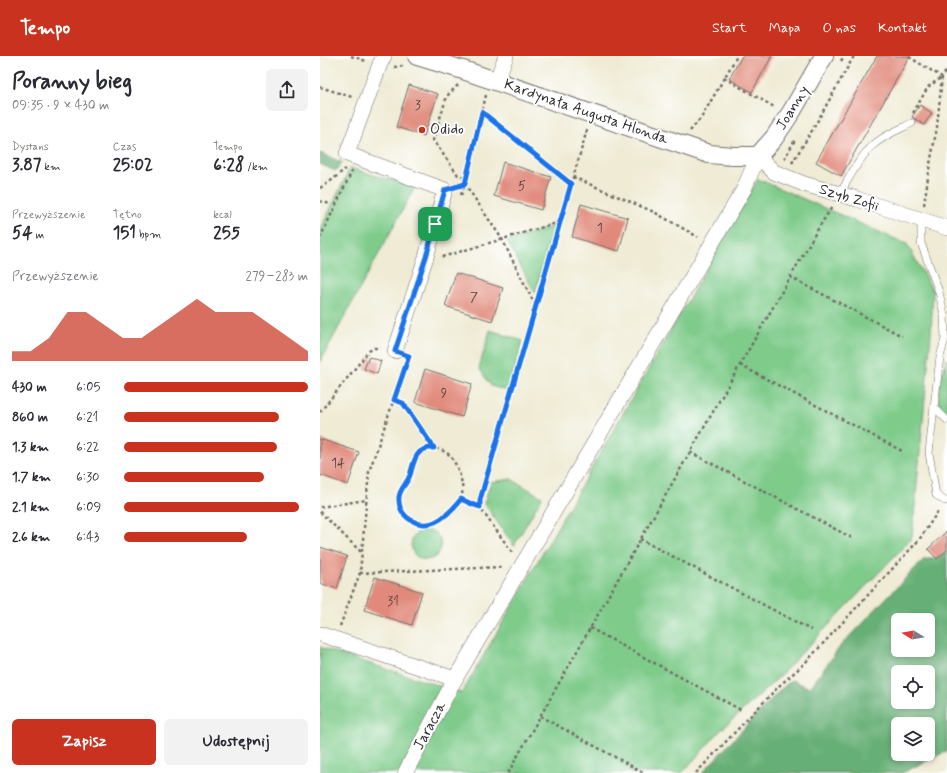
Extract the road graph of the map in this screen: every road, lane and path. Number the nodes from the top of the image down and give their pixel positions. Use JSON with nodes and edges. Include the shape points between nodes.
{"nodes":[{"id":1,"x":352,"y":56,"type":"edge"},
{"id":2,"x":506,"y":56,"type":"edge"},
{"id":3,"x":737,"y":56,"type":"edge"},
{"id":4,"x":824,"y":56,"type":"edge"},
{"id":5,"x":909,"y":57,"type":"dead end"},
{"id":6,"x":382,"y":60,"type":"edge"},
{"id":7,"x":413,"y":62,"type":"edge"},
{"id":8,"x":947,"y":70,"type":"edge"},
{"id":9,"x":942,"y":77,"type":"junction"},
{"id":10,"x":724,"y":78,"type":"junction"},
{"id":11,"x":452,"y":82,"type":"dead end"},
{"id":12,"x":320,"y":87,"type":"edge"},
{"id":13,"x":491,"y":88,"type":"junction"},
{"id":14,"x":366,"y":102,"type":"junction"},
{"id":15,"x":482,"y":112,"type":"junction"},
{"id":16,"x":776,"y":114,"type":"dead end"},
{"id":17,"x":912,"y":123,"type":"joint"},
{"id":18,"x":587,"y":127,"type":"dead end"},
{"id":19,"x":693,"y":132,"type":"dead end"},
{"id":20,"x":758,"y":156,"type":"junction"},
{"id":21,"x":358,"y":158,"type":"junction"},
{"id":22,"x":573,"y":177,"type":"junction"},
{"id":23,"x":466,"y":178,"type":"junction"},
{"id":24,"x":465,"y":184,"type":"junction"},
{"id":25,"x":571,"y":184,"type":"junction"},
{"id":26,"x":320,"y":188,"type":"edge"},
{"id":27,"x":445,"y":190,"type":"junction"},
{"id":28,"x":840,"y":194,"type":"junction"},
{"id":29,"x":460,"y":198,"type":"dead end"},
{"id":30,"x":320,"y":201,"type":"edge"},
{"id":31,"x":330,"y":204,"type":"dead end"},
{"id":32,"x":921,"y":221,"type":"junction"},
{"id":33,"x":560,"y":222,"type":"junction"},
{"id":34,"x":947,"y":228,"type":"edge"},
{"id":35,"x":698,"y":237,"type":"dead end"},
{"id":36,"x":320,"y":238,"type":"edge"},
{"id":37,"x":502,"y":239,"type":"junction"},
{"id":38,"x":443,"y":251,"type":"dead end"},
{"id":39,"x":790,"y":277,"type":"junction"},
{"id":40,"x":536,"y":306,"type":"junction"},
{"id":41,"x":902,"y":336,"type":"dead end"},
{"id":42,"x":946,"y":340,"type":"edge"},
{"id":43,"x":395,"y":351,"type":"junction"},
{"id":44,"x":740,"y":365,"type":"junction"},
{"id":45,"x":394,"y":400,"type":"junction"},
{"id":46,"x":934,"y":407,"type":"junction"},
{"id":47,"x":320,"y":412,"type":"edge"},
{"id":48,"x":947,"y":420,"type":"edge"},
{"id":49,"x":434,"y":448,"type":"junction"},
{"id":50,"x":902,"y":451,"type":"dead end"},
{"id":51,"x":690,"y":452,"type":"junction"},
{"id":52,"x":461,"y":499,"type":"junction"},
{"id":53,"x":366,"y":500,"type":"junction"},
{"id":54,"x":946,"y":501,"type":"edge"},
{"id":55,"x":320,"y":507,"type":"edge"},
{"id":56,"x":480,"y":507,"type":"junction"},
{"id":57,"x":320,"y":512,"type":"edge"},
{"id":58,"x":640,"y":539,"type":"junction"},
{"id":59,"x":854,"y":540,"type":"dead end"},
{"id":60,"x":362,"y":552,"type":"junction"},
{"id":61,"x":514,"y":556,"type":"dead end"},
{"id":62,"x":508,"y":567,"type":"dead end"},
{"id":63,"x":360,"y":572,"type":"junction"},
{"id":64,"x":590,"y":628,"type":"junction"},
{"id":65,"x":811,"y":630,"type":"dead end"},
{"id":66,"x":320,"y":634,"type":"edge"},
{"id":67,"x":335,"y":639,"type":"junction"},
{"id":68,"x":455,"y":679,"type":"junction"},
{"id":69,"x":741,"y":710,"type":"dead end"},
{"id":70,"x":540,"y":716,"type":"junction"},
{"id":71,"x":405,"y":773,"type":"edge"},
{"id":72,"x":508,"y":773,"type":"edge"},
{"id":73,"x":644,"y":773,"type":"edge"},
{"id":74,"x":696,"y":773,"type":"edge"}],
"edges":[{"from":1,"to":6,"type":"path"},
{"from":2,"to":13,"type":"street"},
{"from":3,"to":10,"type":"path"},
{"from":4,"to":20,"type":"street","name":"Joanny","via":[[792,111]]},
{"from":5,"to":9,"type":"path"},
{"from":6,"to":7,"type":"path","via":[[393,67]]},
{"from":6,"to":14,"type":"street"},
{"from":7,"to":13,"type":"street","name":"Kardynała Augusta Hlonda"},
{"from":8,"to":9,"type":"path"},
{"from":9,"to":17,"type":"path","via":[[928,87],[910,118]]},
{"from":9,"to":32,"type":"path","via":[[937,127]]},
{"from":10,"to":16,"type":"path","via":[[778,109]]},
{"from":10,"to":19,"type":"path","via":[[701,118],[689,131]]},
{"from":11,"to":23,"type":"path","via":[[459,84],[447,96],[434,140],[458,176]]},
{"from":12,"to":14,"type":"path"},
{"from":13,"to":15,"type":"path"},
{"from":13,"to":20,"type":"street","name":"Kardynała Augusta Hlonda","via":[[709,154]]},
{"from":14,"to":21,"type":"street","via":[[347,154]]},
{"from":15,"to":23,"type":"path"},
{"from":15,"to":25,"type":"path"},
{"from":17,"to":28,"type":"lane","via":[[886,136],[872,147]]},
{"from":18,"to":22,"type":"path"},
{"from":20,"to":28,"type":"street","name":"Szyb Zofii","via":[[774,172]]},
{"from":20,"to":68,"type":"street","name":"Jaracza","via":[[744,189]]},
{"from":21,"to":26,"type":"path"},
{"from":21,"to":27,"type":"street"},
{"from":21,"to":36,"type":"path"},
{"from":22,"to":25,"type":"path"},
{"from":22,"to":35,"type":"path","via":[[654,212]]},
{"from":23,"to":24,"type":"path"},
{"from":24,"to":27,"type":"path"},
{"from":24,"to":29,"type":"path"},
{"from":24,"to":37,"type":"path"},
{"from":25,"to":33,"type":"path"},
{"from":27,"to":43,"type":"street"},
{"from":28,"to":32,"type":"street","name":"Szyb Zofii"},
{"from":28,"to":39,"type":"path"},
{"from":30,"to":31,"type":"path"},
{"from":32,"to":34,"type":"street","name":"Szyb Zofii"},
{"from":32,"to":42,"type":"lane","via":[[921,243],[939,292]]},
{"from":33,"to":37,"type":"path"},
{"from":33,"to":40,"type":"path"},
{"from":37,"to":38,"type":"path","via":[[441,257]]},
{"from":37,"to":40,"type":"path"},
{"from":39,"to":41,"type":"path"},
{"from":39,"to":44,"type":"path"},
{"from":40,"to":56,"type":"path"},
{"from":42,"to":46,"type":"lane","via":[[940,357]]},
{"from":43,"to":45,"type":"path","via":[[409,356]]},
{"from":43,"to":47,"type":"path","via":[[382,348],[369,351]]},
{"from":44,"to":50,"type":"path"},
{"from":44,"to":51,"type":"path"},
{"from":45,"to":49,"type":"path","via":[[403,403]]},
{"from":45,"to":53,"type":"path","via":[[369,472]]},
{"from":46,"to":48,"type":"lane"},
{"from":46,"to":54,"type":"lane","via":[[929,453],[936,495]]},
{"from":49,"to":52,"type":"path","via":[[447,454],[456,466],[461,479]]},
{"from":49,"to":52,"type":"path","via":[[425,449],[416,456],[410,477],[400,493],[402,512],[412,521],[430,524],[446,516]]},
{"from":51,"to":58,"type":"path"},
{"from":51,"to":59,"type":"path"},
{"from":52,"to":56,"type":"path"},
{"from":53,"to":55,"type":"path"},
{"from":53,"to":60,"type":"path"},
{"from":54,"to":74,"type":"path","via":[[919,540],[805,663],[779,686]]},
{"from":56,"to":61,"type":"path"},
{"from":57,"to":60,"type":"path"},
{"from":58,"to":64,"type":"path"},
{"from":58,"to":65,"type":"path"},
{"from":60,"to":63,"type":"path"},
{"from":62,"to":63,"type":"path"},
{"from":63,"to":67,"type":"path"},
{"from":64,"to":69,"type":"path"},
{"from":64,"to":70,"type":"path"},
{"from":66,"to":67,"type":"street"},
{"from":67,"to":68,"type":"street"},
{"from":68,"to":71,"type":"street","name":"Jaracza"},
{"from":70,"to":72,"type":"path"},
{"from":70,"to":73,"type":"path"}]}
